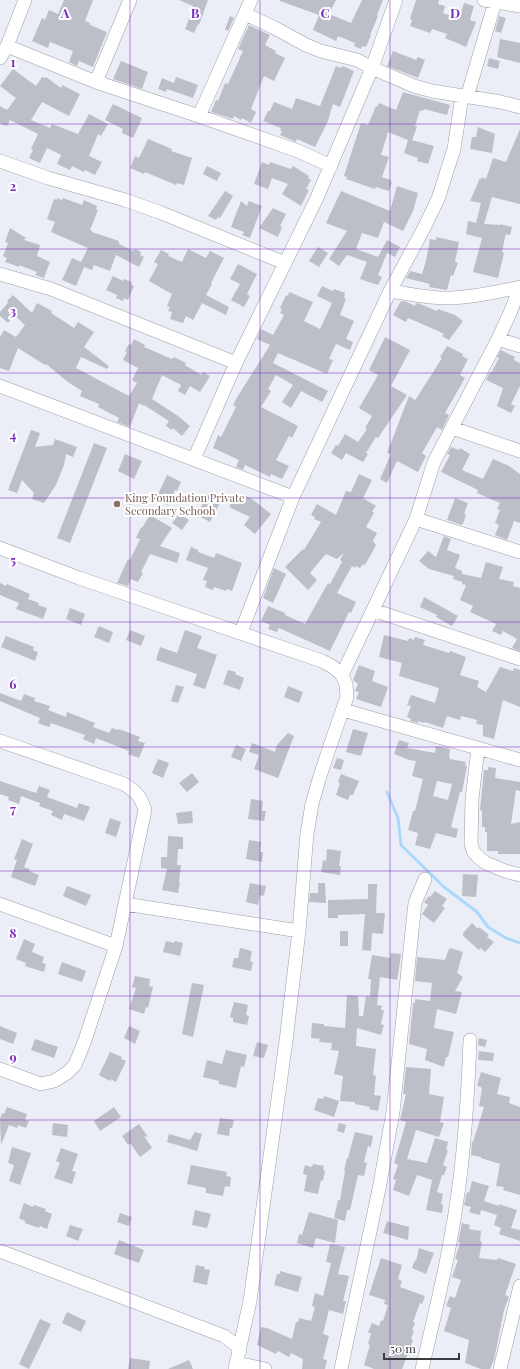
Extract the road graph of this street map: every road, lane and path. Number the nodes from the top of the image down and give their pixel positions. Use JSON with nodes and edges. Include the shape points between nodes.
{"nodes":[{"id":1,"x":25,"y":0,"type":"edge"},
{"id":2,"x":130,"y":0,"type":"edge"},
{"id":3,"x":251,"y":0,"type":"edge"},
{"id":4,"x":396,"y":0,"type":"edge"},
{"id":5,"x":489,"y":1,"type":"edge"},
{"id":6,"x":520,"y":6,"type":"edge"},
{"id":7,"x":245,"y":14,"type":"junction"},
{"id":8,"x":7,"y":46,"type":"junction"},
{"id":9,"x":0,"y":58,"type":"edge"},
{"id":10,"x":372,"y":68,"type":"junction"},
{"id":11,"x":96,"y":82,"type":"junction"},
{"id":12,"x":464,"y":97,"type":"junction"},
{"id":13,"x":520,"y":107,"type":"edge"},
{"id":14,"x":199,"y":116,"type":"junction"},
{"id":15,"x":0,"y":161,"type":"edge"},
{"id":16,"x":330,"y":166,"type":"junction"},
{"id":17,"x":285,"y":263,"type":"junction"},
{"id":18,"x":0,"y":274,"type":"edge"},
{"id":19,"x":520,"y":287,"type":"edge"},
{"id":20,"x":390,"y":291,"type":"junction"},
{"id":21,"x":498,"y":339,"type":"junction"},
{"id":22,"x":520,"y":346,"type":"edge"},
{"id":23,"x":236,"y":363,"type":"junction"},
{"id":24,"x":0,"y":386,"type":"edge"},
{"id":25,"x":452,"y":428,"type":"junction"},
{"id":26,"x":520,"y":451,"type":"edge"},
{"id":27,"x":194,"y":459,"type":"junction"},
{"id":28,"x":293,"y":497,"type":"junction"},
{"id":29,"x":416,"y":518,"type":"junction"},
{"id":30,"x":0,"y":548,"type":"edge"},
{"id":31,"x":520,"y":552,"type":"edge"},
{"id":32,"x":373,"y":610,"type":"junction"},
{"id":33,"x":240,"y":632,"type":"junction"},
{"id":34,"x":520,"y":659,"type":"edge"},
{"id":35,"x":342,"y":675,"type":"junction"},
{"id":36,"x":343,"y":710,"type":"junction"},
{"id":37,"x":0,"y":741,"type":"edge"},
{"id":38,"x":478,"y":748,"type":"junction"},
{"id":39,"x":520,"y":760,"type":"edge"},
{"id":40,"x":520,"y":875,"type":"edge"},
{"id":41,"x":425,"y":878,"type":"dead end"},
{"id":42,"x":0,"y":904,"type":"edge"},
{"id":43,"x":125,"y":904,"type":"junction"},
{"id":44,"x":298,"y":931,"type":"junction"},
{"id":45,"x":116,"y":946,"type":"junction"},
{"id":46,"x":470,"y":1040,"type":"dead end"},
{"id":47,"x":0,"y":1069,"type":"edge"},
{"id":48,"x":0,"y":1251,"type":"edge"},
{"id":49,"x":520,"y":1286,"type":"edge"},
{"id":50,"x":237,"y":1361,"type":"edge"},
{"id":51,"x":265,"y":1369,"type":"edge"},
{"id":52,"x":341,"y":1369,"type":"edge"},
{"id":53,"x":422,"y":1369,"type":"edge"},
{"id":54,"x":500,"y":1369,"type":"edge"}],
"edges":[{"from":1,"to":8,"type":"street"},
{"from":2,"to":11,"type":"street"},
{"from":3,"to":7,"type":"street"},
{"from":4,"to":10,"type":"street"},
{"from":5,"to":6,"type":"street"},
{"from":5,"to":12,"type":"street"},
{"from":7,"to":10,"type":"street","via":[[306,45],[357,60]]},
{"from":7,"to":14,"type":"street"},
{"from":8,"to":9,"type":"street"},
{"from":8,"to":11,"type":"street"},
{"from":10,"to":12,"type":"street","via":[[414,86]]},
{"from":10,"to":16,"type":"street"},
{"from":11,"to":14,"type":"street"},
{"from":12,"to":13,"type":"street"},
{"from":12,"to":20,"type":"street","via":[[454,149],[438,199]]},
{"from":14,"to":16,"type":"street","via":[[298,151]]},
{"from":15,"to":17,"type":"street","via":[[159,212]]},
{"from":16,"to":17,"type":"street","via":[[305,225]]},
{"from":17,"to":23,"type":"street"},
{"from":18,"to":23,"type":"street","via":[[51,289]]},
{"from":19,"to":20,"type":"street","via":[[470,297],[451,298]]},
{"from":19,"to":21,"type":"street"},
{"from":20,"to":28,"type":"street"},
{"from":21,"to":22,"type":"street"},
{"from":21,"to":25,"type":"street"},
{"from":23,"to":27,"type":"street"},
{"from":24,"to":27,"type":"street"},
{"from":25,"to":26,"type":"street"},
{"from":25,"to":29,"type":"street","via":[[434,462]]},
{"from":27,"to":28,"type":"street"},
{"from":28,"to":33,"type":"street"},
{"from":29,"to":31,"type":"street"},
{"from":29,"to":32,"type":"street"},
{"from":30,"to":33,"type":"street","via":[[79,578]]},
{"from":32,"to":34,"type":"street"},
{"from":32,"to":35,"type":"street"},
{"from":33,"to":35,"type":"street","via":[[322,661]]},
{"from":35,"to":36,"type":"street","via":[[347,697]]},
{"from":36,"to":38,"type":"street"},
{"from":36,"to":44,"type":"street","via":[[330,742],[312,804]]},
{"from":37,"to":43,"type":"street","via":[[124,784],[140,797],[145,810]]},
{"from":38,"to":39,"type":"street"},
{"from":38,"to":40,"type":"street","via":[[472,799],[473,851],[486,863]]},
{"from":41,"to":52,"type":"street","via":[[414,912],[393,1112]]},
{"from":42,"to":45,"type":"street"},
{"from":43,"to":44,"type":"street"},
{"from":43,"to":45,"type":"street"},
{"from":44,"to":50,"type":"street","via":[[286,1041],[250,1301]]},
{"from":45,"to":47,"type":"street","via":[[75,1065],[54,1081],[41,1084]]},
{"from":46,"to":53,"type":"street","via":[[465,1132],[457,1200]]},
{"from":48,"to":50,"type":"street","via":[[224,1336],[230,1340]]},
{"from":49,"to":54,"type":"street"},
{"from":50,"to":51,"type":"street"}]}
